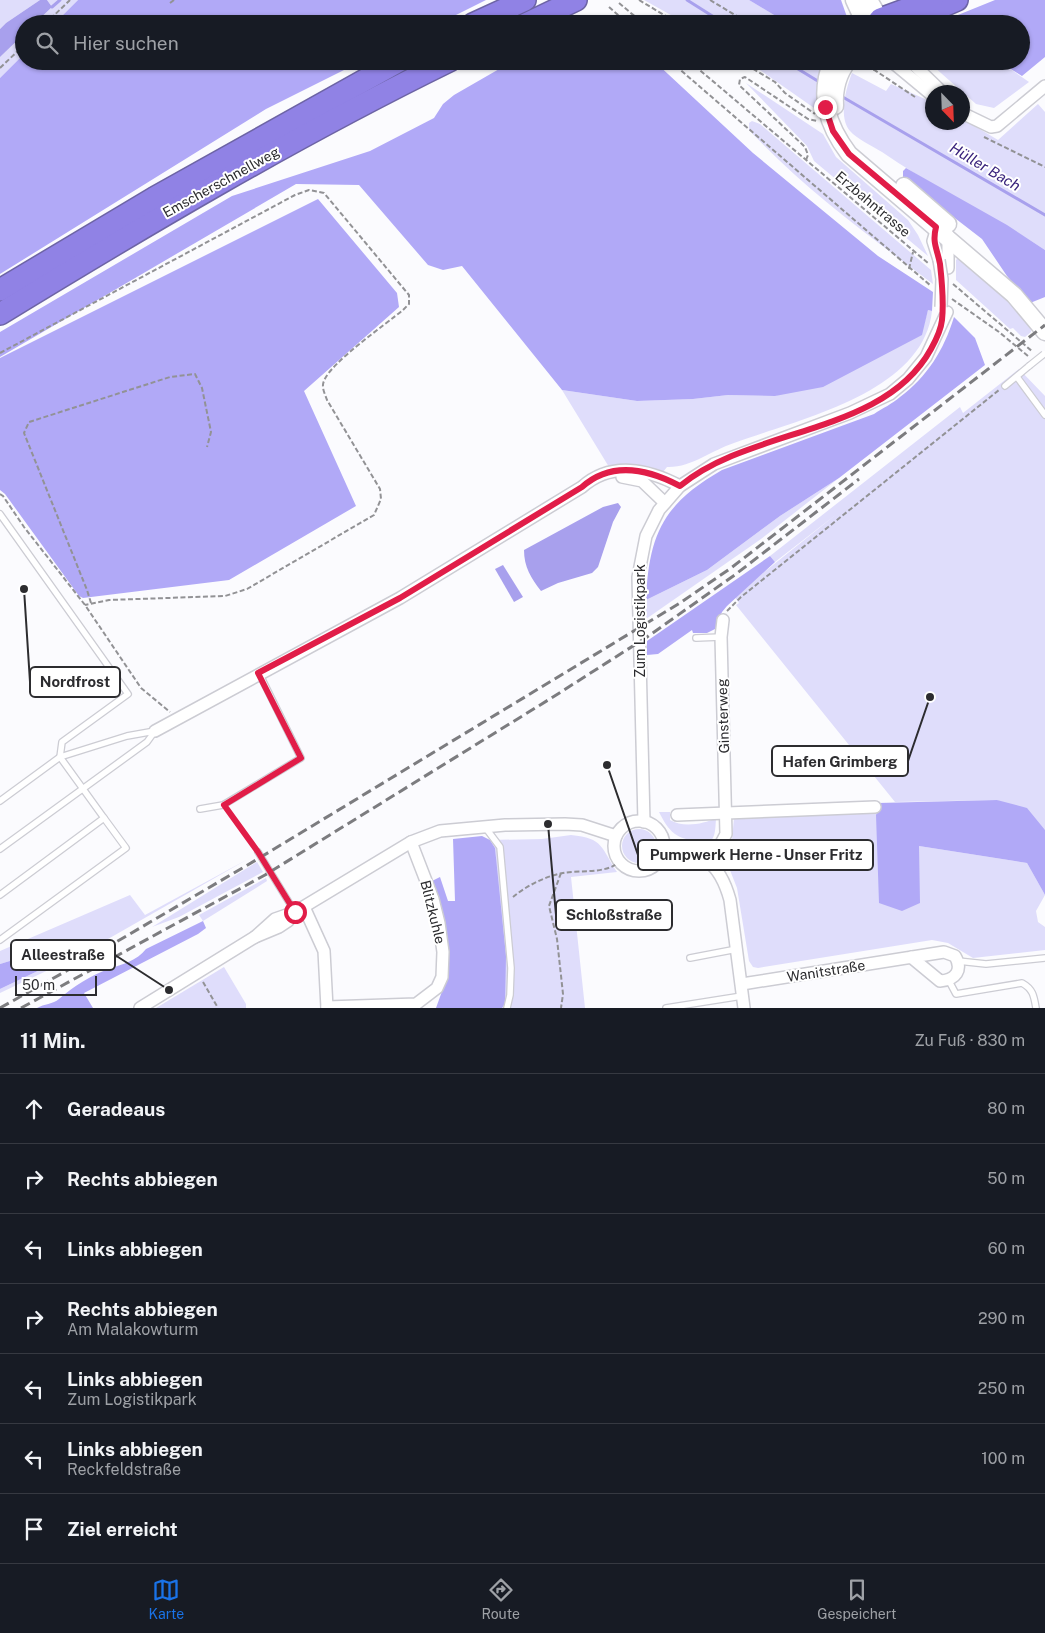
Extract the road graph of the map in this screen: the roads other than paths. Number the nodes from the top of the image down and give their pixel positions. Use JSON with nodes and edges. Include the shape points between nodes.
{"nodes":[{"id":1,"x":525,"y":0,"type":"edge"},
{"id":2,"x":576,"y":0,"type":"edge"},
{"id":3,"x":854,"y":0,"type":"edge"},
{"id":4,"x":869,"y":0,"type":"edge"},
{"id":5,"x":932,"y":0,"type":"edge"},
{"id":6,"x":957,"y":0,"type":"edge"},
{"id":7,"x":492,"y":15,"type":"edge"},
{"id":8,"x":545,"y":15,"type":"edge"},
{"id":9,"x":868,"y":15,"type":"edge"},
{"id":10,"x":873,"y":15,"type":"edge"},
{"id":11,"x":895,"y":15,"type":"edge"},
{"id":12,"x":926,"y":15,"type":"edge"},
{"id":13,"x":383,"y":70,"type":"edge"},
{"id":14,"x":431,"y":70,"type":"edge"},
{"id":15,"x":835,"y":70,"type":"edge"},
{"id":16,"x":902,"y":70,"type":"edge"},
{"id":17,"x":919,"y":70,"type":"edge"},
{"id":18,"x":935,"y":85,"type":"edge"},
{"id":19,"x":925,"y":89,"type":"edge"},
{"id":20,"x":1043,"y":90,"type":"edge"},
{"id":21,"x":970,"y":115,"type":"edge"},
{"id":22,"x":970,"y":116,"type":"edge"},
{"id":23,"x":974,"y":118,"type":"junction"},
{"id":24,"x":944,"y":227,"type":"junction"},
{"id":25,"x":0,"y":290,"type":"edge"},
{"id":26,"x":0,"y":314,"type":"edge"},
{"id":27,"x":942,"y":320,"type":"junction"},
{"id":28,"x":1042,"y":328,"type":"edge"},
{"id":29,"x":1043,"y":355,"type":"edge"},
{"id":30,"x":1017,"y":376,"type":"junction"},
{"id":31,"x":1005,"y":386,"type":"road end"},
{"id":32,"x":1045,"y":415,"type":"edge"},
{"id":33,"x":680,"y":486,"type":"junction"},
{"id":34,"x":582,"y":487,"type":"junction"},
{"id":35,"x":665,"y":503,"type":"junction"},
{"id":36,"x":0,"y":514,"type":"edge"},
{"id":37,"x":723,"y":620,"type":"dead end"},
{"id":38,"x":721,"y":637,"type":"junction"},
{"id":39,"x":696,"y":638,"type":"dead end"},
{"id":40,"x":258,"y":673,"type":"junction"},
{"id":41,"x":155,"y":731,"type":"junction"},
{"id":42,"x":60,"y":757,"type":"junction"},
{"id":43,"x":83,"y":787,"type":"junction"},
{"id":44,"x":0,"y":801,"type":"edge"},
{"id":45,"x":875,"y":807,"type":"dead end"},
{"id":46,"x":200,"y":809,"type":"dead end"},
{"id":47,"x":726,"y":813,"type":"junction"},
{"id":48,"x":677,"y":815,"type":"dead end"},
{"id":49,"x":104,"y":818,"type":"junction"},
{"id":50,"x":644,"y":822,"type":"junction"},
{"id":51,"x":485,"y":826,"type":"junction"},
{"id":52,"x":616,"y":836,"type":"junction"},
{"id":53,"x":411,"y":842,"type":"junction"},
{"id":54,"x":0,"y":849,"type":"edge"},
{"id":55,"x":664,"y":850,"type":"junction"},
{"id":56,"x":258,"y":852,"type":"road end"},
{"id":57,"x":708,"y":860,"type":"junction"},
{"id":58,"x":0,"y":895,"type":"edge"},
{"id":59,"x":297,"y":911,"type":"junction"},
{"id":60,"x":0,"y":940,"type":"edge"},
{"id":61,"x":737,"y":949,"type":"junction"},
{"id":62,"x":911,"y":957,"type":"junction"},
{"id":63,"x":690,"y":958,"type":"dead end"},
{"id":64,"x":1045,"y":958,"type":"edge"},
{"id":65,"x":958,"y":961,"type":"junction"},
{"id":66,"x":948,"y":981,"type":"junction"},
{"id":67,"x":742,"y":984,"type":"junction"},
{"id":68,"x":742,"y":996,"type":"junction"},
{"id":69,"x":140,"y":1008,"type":"edge"},
{"id":70,"x":327,"y":1008,"type":"edge"},
{"id":71,"x":507,"y":1008,"type":"edge"},
{"id":72,"x":666,"y":1008,"type":"edge"},
{"id":73,"x":744,"y":1008,"type":"edge"},
{"id":74,"x":1036,"y":1008,"type":"edge"}],
"edges":[{"from":1,"to":7,"type":"highway"},
{"from":2,"to":8,"type":"highway"},
{"from":3,"to":9,"type":"street"},
{"from":4,"to":10,"type":"street"},
{"from":5,"to":11,"type":"highway"},
{"from":6,"to":12,"type":"highway"},
{"from":13,"to":25,"type":"highway","name":"Emscherschnellweg","via":[[154,198]]},
{"from":14,"to":26,"type":"highway","name":"Emscherschnellweg","via":[[373,98],[163,214]]},
{"from":15,"to":24,"type":"street","via":[[825,91],[830,114],[849,154]]},
{"from":16,"to":19,"type":"street"},
{"from":17,"to":18,"type":"street"},
{"from":20,"to":23,"type":"street","via":[[998,126],[991,128]]},
{"from":21,"to":23,"type":"street"},
{"from":22,"to":23,"type":"street"},
{"from":24,"to":27,"type":"street","name":"Zum Logistikpark","via":[[950,299]]},
{"from":24,"to":27,"type":"street","name":"Zum Logistikpark","bridge":true,"via":[[933,241],[942,279]]},
{"from":24,"to":28,"type":"street","via":[[974,248],[1003,278]]},
{"from":27,"to":33,"type":"street","name":"Zum Logistikpark","via":[[926,357],[890,394],[850,413],[714,464]]},
{"from":29,"to":30,"type":"lane","bridge":true},
{"from":30,"to":31,"type":"lane"},
{"from":30,"to":32,"type":"lane"},
{"from":33,"to":34,"type":"street","via":[[647,472],[629,470],[593,477]]},
{"from":33,"to":35,"type":"street","name":"Zum Logistikpark"},
{"from":34,"to":35,"type":"street","via":[[609,479],[633,478],[642,481]]},
{"from":34,"to":40,"type":"street","via":[[400,598]]},
{"from":35,"to":50,"type":"street","name":"Zum Logistikpark","via":[[646,536],[638,577]]},
{"from":36,"to":42,"type":"lane","via":[[128,694],[62,742]]},
{"from":37,"to":38,"type":"street","name":"Ginsterweg"},
{"from":38,"to":39,"type":"lane"},
{"from":38,"to":47,"type":"street","name":"Ginsterweg"},
{"from":40,"to":41,"type":"street"},
{"from":40,"to":46,"type":"lane","via":[[301,758],[224,805]]},
{"from":41,"to":42,"type":"lane"},
{"from":41,"to":43,"type":"lane","via":[[146,742]]},
{"from":42,"to":43,"type":"lane"},
{"from":42,"to":44,"type":"lane"},
{"from":43,"to":49,"type":"lane"},
{"from":43,"to":54,"type":"lane"},
{"from":45,"to":47,"type":"street"},
{"from":47,"to":48,"type":"street"},
{"from":47,"to":57,"type":"street","name":"Ginsterweg","via":[[726,834]]},
{"from":49,"to":58,"type":"lane"},
{"from":49,"to":60,"type":"lane","via":[[126,848]]},
{"from":50,"to":52,"type":"street","via":[[630,823]]},
{"from":50,"to":55,"type":"street","via":[[660,832]]},
{"from":51,"to":52,"type":"street","via":[[582,826]]},
{"from":51,"to":53,"type":"street","via":[[440,830]]},
{"from":51,"to":71,"type":"lane","via":[[500,846],[511,968]]},
{"from":52,"to":55,"type":"street","via":[[614,849],[619,862],[629,870],[642,872],[659,862]]},
{"from":53,"to":59,"type":"street"},
{"from":53,"to":70,"type":"street","name":"Blitzkuhle","via":[[439,923],[443,952],[442,978],[437,988],[416,1004]]},
{"from":55,"to":57,"type":"street","via":[[687,852]]},
{"from":56,"to":59,"type":"lane"},
{"from":57,"to":61,"type":"street","via":[[726,885]]},
{"from":59,"to":69,"type":"street","via":[[274,919],[255,937]]},
{"from":59,"to":70,"type":"street","via":[[324,951]]},
{"from":61,"to":63,"type":"lane"},
{"from":61,"to":67,"type":"street"},
{"from":62,"to":65,"type":"street","name":"Wanitstraße","via":[[944,952],[951,953]]},
{"from":62,"to":66,"type":"street","via":[[934,978]]},
{"from":62,"to":67,"type":"street","name":"Wanitstraße"},
{"from":64,"to":65,"type":"lane","via":[[986,964]]},
{"from":65,"to":66,"type":"street","via":[[958,973]]},
{"from":66,"to":74,"type":"lane","via":[[956,994],[1022,983],[1034,994]]},
{"from":67,"to":68,"type":"street"},
{"from":68,"to":72,"type":"lane"},
{"from":68,"to":73,"type":"street"}]}
